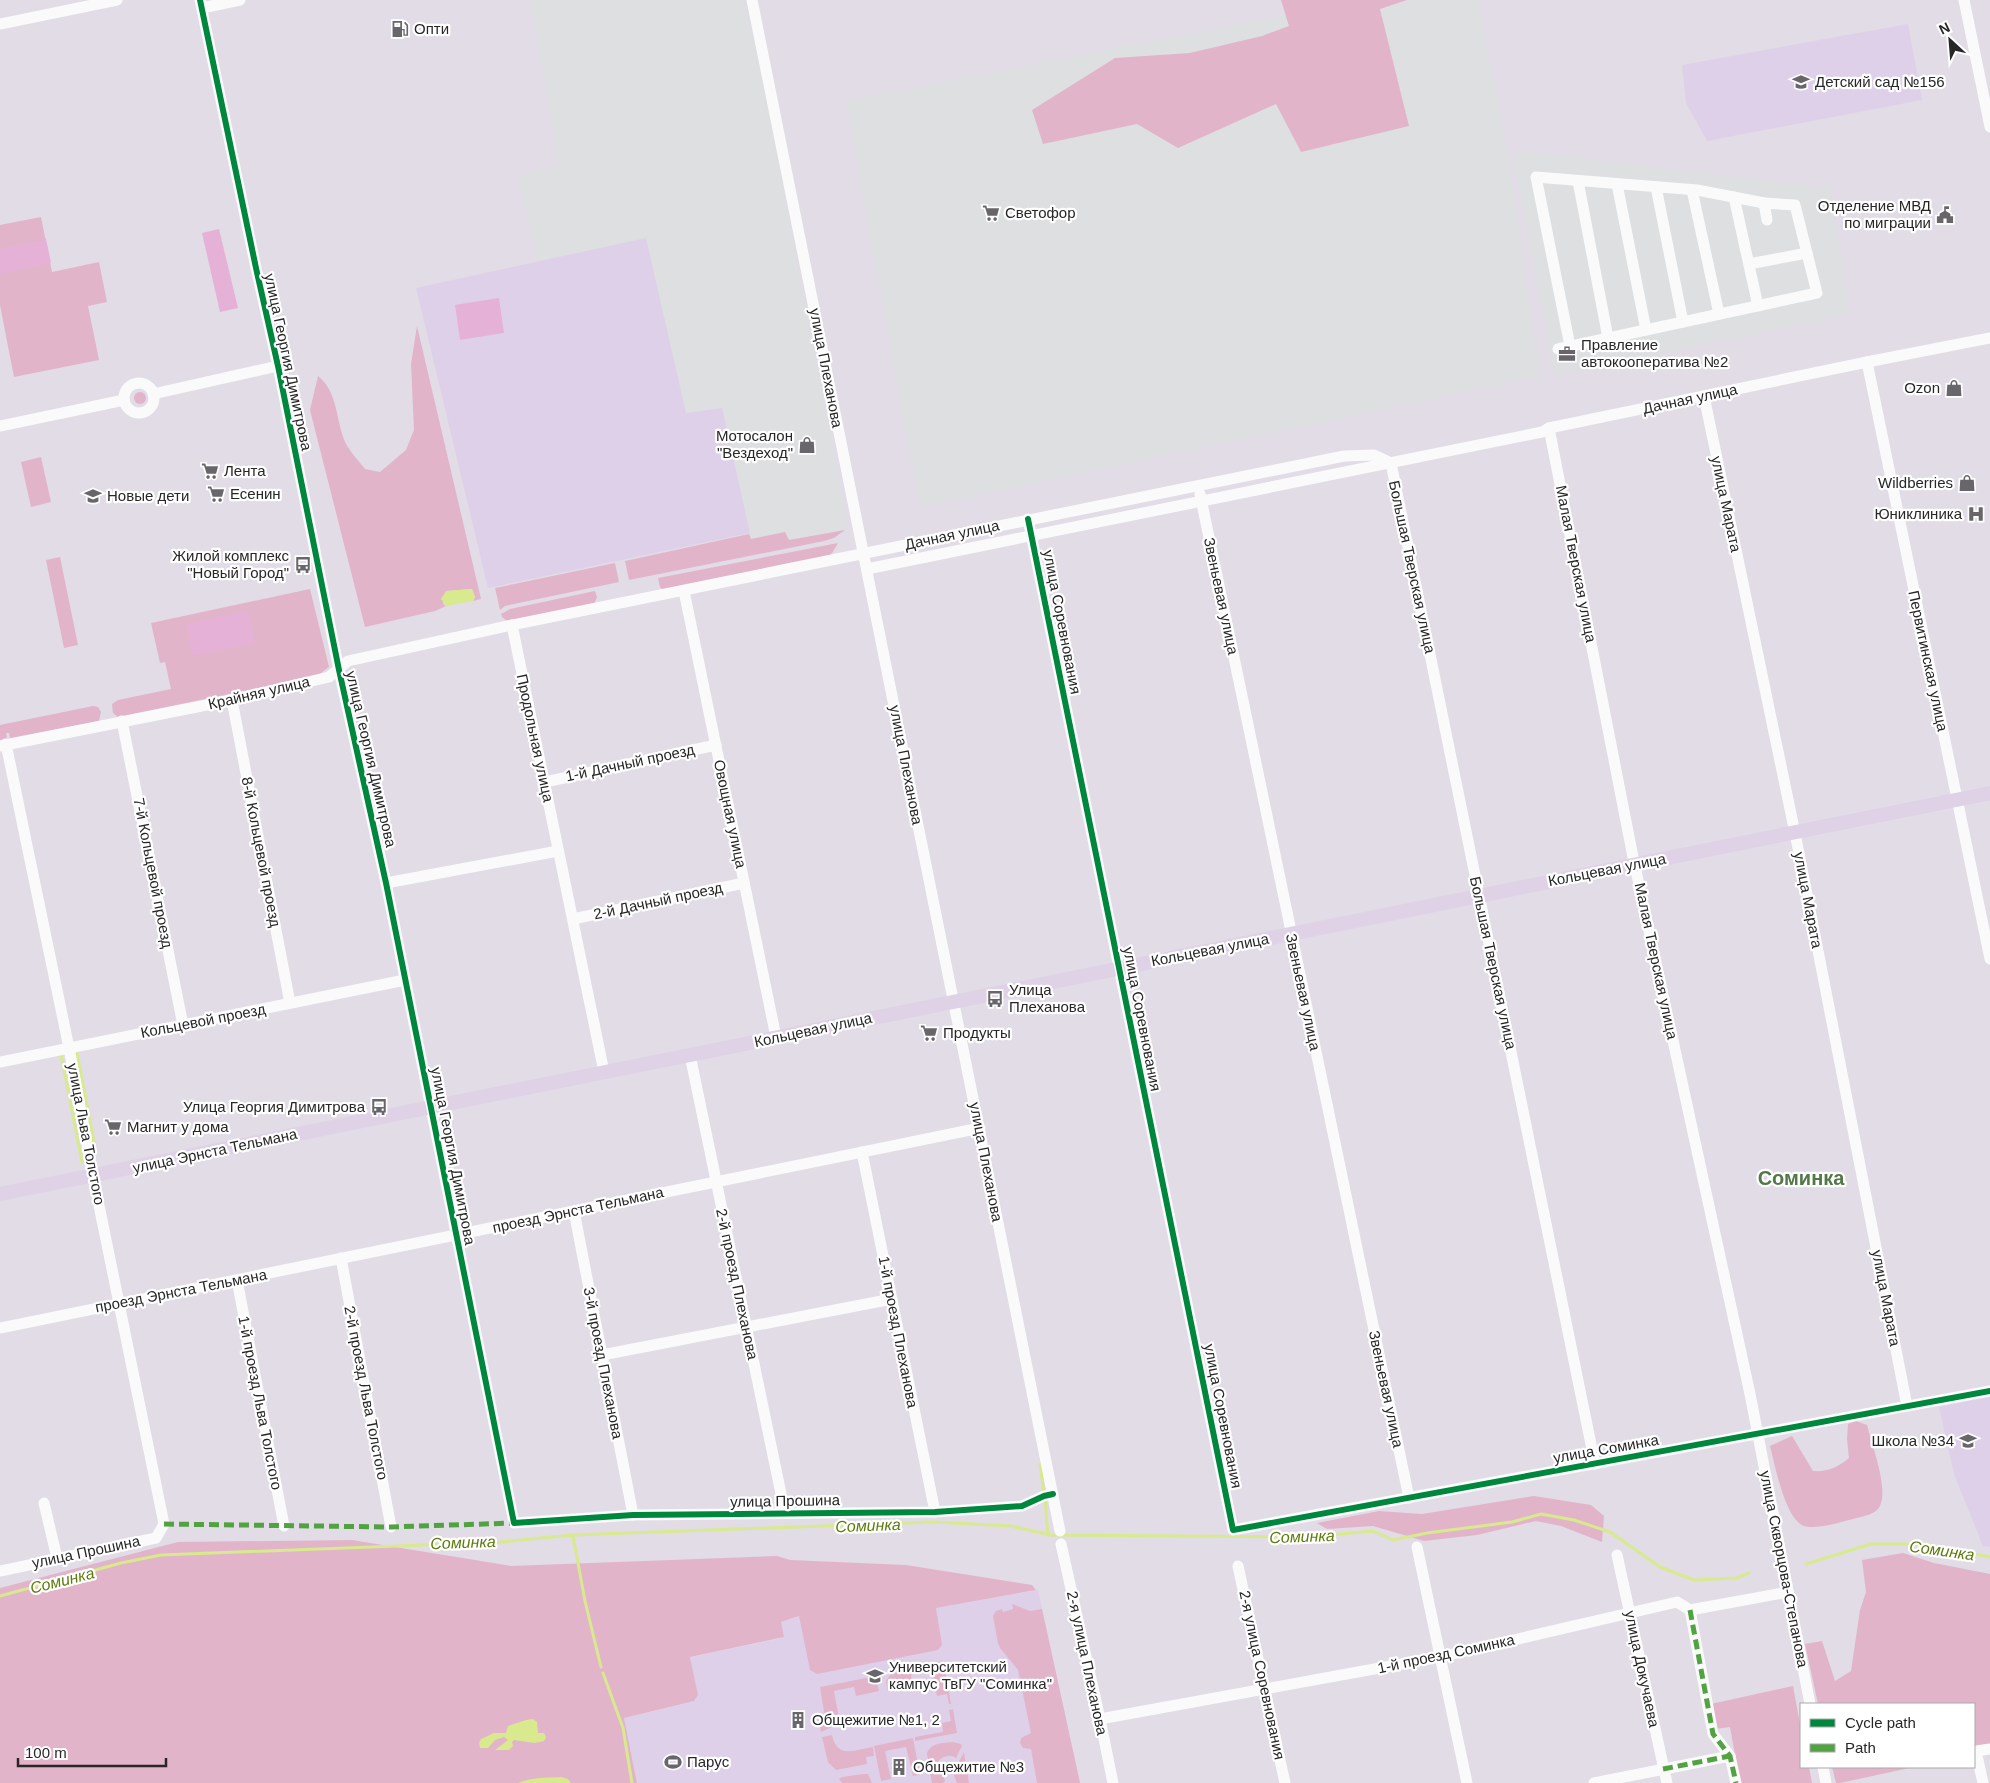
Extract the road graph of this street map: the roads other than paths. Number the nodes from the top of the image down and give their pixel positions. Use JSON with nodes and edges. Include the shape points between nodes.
{"nodes":[{"id":1,"x":117,"y":0,"type":"edge"},
{"id":2,"x":240,"y":0,"type":"edge"},
{"id":3,"x":752,"y":0,"type":"edge"},
{"id":4,"x":1964,"y":0,"type":"edge"},
{"id":5,"x":201,"y":4,"type":"edge"},
{"id":6,"x":0,"y":24,"type":"edge"},
{"id":7,"x":1990,"y":127,"type":"edge"},
{"id":8,"x":1578,"y":181,"type":"junction"},
{"id":9,"x":1617,"y":184,"type":"junction"},
{"id":10,"x":1656,"y":187,"type":"junction"},
{"id":11,"x":1692,"y":190,"type":"junction"},
{"id":12,"x":1734,"y":197,"type":"junction"},
{"id":13,"x":1764,"y":203,"type":"junction"},
{"id":14,"x":1766,"y":220,"type":"dead end"},
{"id":15,"x":1807,"y":253,"type":"junction"},
{"id":16,"x":1749,"y":264,"type":"junction"},
{"id":17,"x":1758,"y":306,"type":"junction"},
{"id":18,"x":1720,"y":314,"type":"junction"},
{"id":19,"x":1682,"y":322,"type":"junction"},
{"id":20,"x":1646,"y":330,"type":"junction"},
{"id":21,"x":1608,"y":338,"type":"junction"},
{"id":22,"x":1990,"y":338,"type":"edge"},
{"id":23,"x":1570,"y":346,"type":"junction"},
{"id":24,"x":1558,"y":349,"type":"dead end"},
{"id":25,"x":1867,"y":362,"type":"junction"},
{"id":26,"x":278,"y":366,"type":"junction"},
{"id":27,"x":153,"y":394,"type":"junction"},
{"id":28,"x":1704,"y":396,"type":"junction"},
{"id":29,"x":124,"y":400,"type":"junction"},
{"id":30,"x":0,"y":426,"type":"edge"},
{"id":31,"x":1549,"y":428,"type":"junction"},
{"id":32,"x":1391,"y":463,"type":"junction"},
{"id":33,"x":1198,"y":486,"type":"junction"},
{"id":34,"x":1201,"y":501,"type":"junction"},
{"id":35,"x":1028,"y":519,"type":"junction"},
{"id":36,"x":1031,"y":536,"type":"junction"},
{"id":37,"x":864,"y":554,"type":"junction"},
{"id":38,"x":867,"y":569,"type":"junction"},
{"id":39,"x":684,"y":591,"type":"junction"},
{"id":40,"x":512,"y":625,"type":"junction"},
{"id":41,"x":339,"y":670,"type":"junction"},
{"id":42,"x":232,"y":700,"type":"junction"},
{"id":43,"x":122,"y":721,"type":"junction"},
{"id":44,"x":3,"y":745,"type":"edge"},
{"id":45,"x":716,"y":745,"type":"junction"},
{"id":46,"x":545,"y":782,"type":"junction"},
{"id":47,"x":1990,"y":792,"type":"edge"},
{"id":48,"x":1957,"y":800,"type":"junction"},
{"id":49,"x":1795,"y":833,"type":"junction"},
{"id":50,"x":558,"y":850,"type":"junction"},
{"id":51,"x":1635,"y":864,"type":"junction"},
{"id":52,"x":386,"y":882,"type":"junction"},
{"id":53,"x":744,"y":883,"type":"junction"},
{"id":54,"x":1479,"y":895,"type":"junction"},
{"id":55,"x":573,"y":919,"type":"junction"},
{"id":56,"x":1291,"y":934,"type":"junction"},
{"id":57,"x":1990,"y":960,"type":"edge"},
{"id":58,"x":1119,"y":968,"type":"junction"},
{"id":59,"x":405,"y":980,"type":"junction"},
{"id":60,"x":954,"y":1001,"type":"junction"},
{"id":61,"x":290,"y":1004,"type":"junction"},
{"id":62,"x":183,"y":1025,"type":"junction"},
{"id":63,"x":776,"y":1037,"type":"junction"},
{"id":64,"x":69,"y":1048,"type":"junction"},
{"id":65,"x":690,"y":1055,"type":"junction"},
{"id":66,"x":0,"y":1062,"type":"edge"},
{"id":67,"x":604,"y":1072,"type":"junction"},
{"id":68,"x":430,"y":1107,"type":"junction"},
{"id":69,"x":980,"y":1128,"type":"junction"},
{"id":70,"x":862,"y":1152,"type":"junction"},
{"id":71,"x":93,"y":1176,"type":"junction"},
{"id":72,"x":716,"y":1181,"type":"junction"},
{"id":73,"x":0,"y":1194,"type":"edge"},
{"id":74,"x":574,"y":1211,"type":"junction"},
{"id":75,"x":456,"y":1235,"type":"junction"},
{"id":76,"x":340,"y":1258,"type":"junction"},
{"id":77,"x":237,"y":1280,"type":"junction"},
{"id":78,"x":892,"y":1299,"type":"junction"},
{"id":79,"x":120,"y":1303,"type":"junction"},
{"id":80,"x":746,"y":1327,"type":"junction"},
{"id":81,"x":0,"y":1328,"type":"edge"},
{"id":82,"x":602,"y":1355,"type":"junction"},
{"id":83,"x":1990,"y":1391,"type":"edge"},
{"id":84,"x":1907,"y":1406,"type":"junction"},
{"id":85,"x":1757,"y":1434,"type":"junction"},
{"id":86,"x":1595,"y":1464,"type":"junction"},
{"id":87,"x":1054,"y":1494,"type":"junction"},
{"id":88,"x":1409,"y":1498,"type":"junction"},
{"id":89,"x":44,"y":1503,"type":"dead end"},
{"id":90,"x":935,"y":1512,"type":"junction"},
{"id":91,"x":785,"y":1513,"type":"junction"},
{"id":92,"x":633,"y":1515,"type":"junction"},
{"id":93,"x":514,"y":1523,"type":"joint"},
{"id":94,"x":164,"y":1524,"type":"joint"},
{"id":95,"x":1232,"y":1524,"type":"joint"},
{"id":96,"x":284,"y":1526,"type":"dead end"},
{"id":97,"x":391,"y":1527,"type":"dead end"},
{"id":98,"x":1060,"y":1531,"type":"dead end"},
{"id":99,"x":1061,"y":1544,"type":"dead end"},
{"id":100,"x":1417,"y":1547,"type":"dead end"},
{"id":101,"x":1618,"y":1555,"type":"dead end"},
{"id":102,"x":57,"y":1558,"type":"junction"},
{"id":103,"x":1238,"y":1566,"type":"dead end"},
{"id":104,"x":0,"y":1571,"type":"edge"},
{"id":105,"x":1788,"y":1592,"type":"junction"},
{"id":106,"x":1690,"y":1610,"type":"junction"},
{"id":107,"x":1630,"y":1613,"type":"junction"},
{"id":108,"x":1440,"y":1657,"type":"junction"},
{"id":109,"x":1265,"y":1689,"type":"junction"},
{"id":110,"x":1810,"y":1703,"type":"edge"},
{"id":111,"x":1100,"y":1719,"type":"junction"},
{"id":112,"x":1990,"y":1749,"type":"edge"},
{"id":113,"x":1730,"y":1756,"type":"junction"},
{"id":114,"x":1823,"y":1768,"type":"edge"},
{"id":115,"x":1664,"y":1769,"type":"junction"},
{"id":116,"x":1113,"y":1783,"type":"edge"},
{"id":117,"x":1285,"y":1783,"type":"edge"},
{"id":118,"x":1467,"y":1783,"type":"edge"},
{"id":119,"x":1594,"y":1783,"type":"edge"},
{"id":120,"x":1667,"y":1783,"type":"edge"},
{"id":121,"x":1736,"y":1783,"type":"edge"},
{"id":122,"x":1826,"y":1783,"type":"edge"},
{"id":123,"x":1982,"y":1783,"type":"edge"}],
"edges":[{"from":1,"to":6,"type":"street"},
{"from":2,"to":5,"type":"street"},
{"from":3,"to":37,"type":"street","name":"улица Плеханова"},
{"from":4,"to":7,"type":"street"},
{"from":5,"to":26,"type":"street","name":"улица Георгия Димитрова"},
{"from":8,"to":9,"type":"street"},
{"from":8,"to":21,"type":"street"},
{"from":8,"to":23,"type":"street","via":[[1536,177]]},
{"from":9,"to":10,"type":"street"},
{"from":9,"to":20,"type":"street"},
{"from":10,"to":11,"type":"street"},
{"from":10,"to":19,"type":"street"},
{"from":11,"to":12,"type":"street"},
{"from":11,"to":18,"type":"street"},
{"from":12,"to":13,"type":"street"},
{"from":12,"to":16,"type":"street"},
{"from":13,"to":14,"type":"street"},
{"from":13,"to":15,"type":"street","via":[[1795,205]]},
{"from":15,"to":16,"type":"street"},
{"from":15,"to":17,"type":"street","via":[[1817,293]]},
{"from":16,"to":17,"type":"street"},
{"from":17,"to":18,"type":"street"},
{"from":18,"to":19,"type":"street"},
{"from":19,"to":20,"type":"street"},
{"from":20,"to":21,"type":"street"},
{"from":21,"to":23,"type":"street"},
{"from":22,"to":25,"type":"street","name":"Дачная улица"},
{"from":23,"to":24,"type":"street"},
{"from":25,"to":28,"type":"street","name":"Дачная улица"},
{"from":25,"to":48,"type":"street","name":"Первитинская улица"},
{"from":26,"to":27,"type":"street"},
{"from":26,"to":41,"type":"street","name":"улица Георгия Димитрова"},
{"from":27,"to":29,"type":"street","via":[[145,385],[136,384],[126,392]]},
{"from":27,"to":29,"type":"street","via":[[153,404],[143,413],[130,410]]},
{"from":28,"to":31,"type":"street","name":"Дачная улица"},
{"from":28,"to":49,"type":"street","name":"улица Марата"},
{"from":29,"to":30,"type":"street"},
{"from":31,"to":32,"type":"street","name":"Дачная улица"},
{"from":31,"to":51,"type":"street","name":"Малая Тверская улица"},
{"from":32,"to":33,"type":"street","name":"Дачная улица","via":[[1374,455],[1344,456]]},
{"from":32,"to":34,"type":"street","name":"Дачная улица"},
{"from":32,"to":54,"type":"street","name":"Большая Тверская улица"},
{"from":33,"to":34,"type":"street","name":"Звеньевая улица"},
{"from":33,"to":35,"type":"street","name":"Дачная улица"},
{"from":34,"to":36,"type":"street","name":"Дачная улица"},
{"from":34,"to":56,"type":"street","name":"Звеньевая улица"},
{"from":35,"to":36,"type":"street","name":"улица Соревнования"},
{"from":35,"to":37,"type":"street","name":"Дачная улица"},
{"from":36,"to":38,"type":"street","name":"Дачная улица"},
{"from":36,"to":58,"type":"street","name":"улица Соревнования"},
{"from":37,"to":38,"type":"street","name":"улица Плеханова"},
{"from":37,"to":39,"type":"street","name":"Дачная улица"},
{"from":38,"to":60,"type":"street","name":"улица Плеханова"},
{"from":39,"to":40,"type":"street","name":"Дачная улица"},
{"from":39,"to":45,"type":"street","name":"Овощная улица"},
{"from":40,"to":41,"type":"street","name":"Крайняя улица","via":[[348,661]]},
{"from":40,"to":46,"type":"street","name":"Продольная улица"},
{"from":41,"to":42,"type":"street","name":"Крайняя улица","via":[[329,677]]},
{"from":41,"to":52,"type":"street","name":"улица Георгия Димитрова"},
{"from":42,"to":43,"type":"street","name":"Крайняя улица"},
{"from":42,"to":61,"type":"street","name":"8-й Кольцевой проезд"},
{"from":43,"to":44,"type":"street","name":"Крайняя улица"},
{"from":43,"to":62,"type":"street","name":"7-й Кольцевой проезд"},
{"from":44,"to":64,"type":"street","name":"улица Льва Толстого"},
{"from":45,"to":46,"type":"street","name":"1-й Дачный проезд"},
{"from":45,"to":53,"type":"street","name":"Овощная улица"},
{"from":46,"to":50,"type":"street","name":"Продольная улица"},
{"from":47,"to":48,"type":"main road","name":"Кольцевая улица"},
{"from":48,"to":49,"type":"main road","name":"Кольцевая улица"},
{"from":48,"to":57,"type":"street","name":"Первитинская улица"},
{"from":49,"to":51,"type":"main road","name":"Кольцевая улица"},
{"from":49,"to":84,"type":"street","name":"улица Марата"},
{"from":50,"to":52,"type":"street"},
{"from":50,"to":55,"type":"street","name":"Продольная улица"},
{"from":51,"to":54,"type":"main road","name":"Кольцевая улица"},
{"from":51,"to":85,"type":"street","name":"Малая Тверская улица"},
{"from":52,"to":59,"type":"street","name":"улица Георгия Димитрова"},
{"from":53,"to":55,"type":"street","name":"2-й Дачный проезд"},
{"from":53,"to":63,"type":"street","name":"Овощная улица"},
{"from":54,"to":56,"type":"main road","name":"Кольцевая улица"},
{"from":54,"to":86,"type":"street","name":"Большая Тверская улица"},
{"from":55,"to":67,"type":"street","name":"Продольная улица"},
{"from":56,"to":58,"type":"main road","name":"Кольцевая улица"},
{"from":56,"to":88,"type":"street","name":"Звеньевая улица"},
{"from":58,"to":60,"type":"main road","name":"Кольцевая улица"},
{"from":58,"to":95,"type":"street","name":"улица Соревнования"},
{"from":59,"to":61,"type":"street","name":"Кольцевой проезд"},
{"from":59,"to":68,"type":"street","name":"улица Георгия Димитрова"},
{"from":60,"to":63,"type":"main road","name":"Кольцевая улица"},
{"from":60,"to":69,"type":"street","name":"улица Плеханова"},
{"from":61,"to":62,"type":"street","name":"Кольцевой проезд"},
{"from":62,"to":64,"type":"street","name":"Кольцевой проезд"},
{"from":63,"to":65,"type":"main road","name":"Кольцевая улица"},
{"from":64,"to":66,"type":"street","name":"Кольцевой проезд"},
{"from":64,"to":71,"type":"street","name":"улица Льва Толстого"},
{"from":65,"to":67,"type":"main road","name":"Кольцевая улица"},
{"from":65,"to":72,"type":"street","name":"2-й проезд Плеханова"},
{"from":67,"to":68,"type":"main road","name":"Кольцевая улица"},
{"from":68,"to":71,"type":"main road","name":"улица Эрнста Тельмана"},
{"from":68,"to":75,"type":"street","name":"улица Георгия Димитрова"},
{"from":69,"to":70,"type":"street","name":"проезд Эрнста Тельмана"},
{"from":69,"to":87,"type":"street","name":"улица Плеханова"},
{"from":70,"to":72,"type":"street","name":"проезд Эрнста Тельмана"},
{"from":70,"to":78,"type":"street","name":"1-й проезд Плеханова"},
{"from":71,"to":73,"type":"main road","name":"улица Эрнста Тельмана"},
{"from":71,"to":79,"type":"street","name":"улица Льва Толстого"},
{"from":72,"to":74,"type":"street","name":"проезд Эрнста Тельмана"},
{"from":72,"to":80,"type":"street","name":"2-й проезд Плеханова"},
{"from":74,"to":75,"type":"street","name":"проезд Эрнста Тельмана"},
{"from":74,"to":82,"type":"street","name":"3-й проезд Плеханова"},
{"from":75,"to":76,"type":"street","name":"проезд Эрнста Тельмана"},
{"from":75,"to":93,"type":"street","name":"улица Георгия Димитрова"},
{"from":76,"to":77,"type":"street","name":"проезд Эрнста Тельмана"},
{"from":76,"to":97,"type":"street","name":"2-й проезд Льва Толстого"},
{"from":77,"to":79,"type":"street","name":"проезд Эрнста Тельмана"},
{"from":77,"to":96,"type":"street","name":"1-й проезд Льва Толстого"},
{"from":78,"to":80,"type":"street"},
{"from":78,"to":90,"type":"street","name":"1-й проезд Плеханова"},
{"from":79,"to":81,"type":"street","name":"проезд Эрнста Тельмана"},
{"from":79,"to":94,"type":"street","name":"улица Льва Толстого"},
{"from":80,"to":82,"type":"street"},
{"from":80,"to":91,"type":"street","name":"2-й проезд Плеханова"},
{"from":82,"to":92,"type":"street","name":"3-й проезд Плеханова"},
{"from":83,"to":84,"type":"street","name":"улица Соминка"},
{"from":84,"to":85,"type":"street","name":"улица Соминка"},
{"from":85,"to":86,"type":"street","name":"улица Соминка"},
{"from":85,"to":105,"type":"street","name":"улица Скворцова-Степанова"},
{"from":86,"to":88,"type":"street","name":"улица Соминка"},
{"from":87,"to":90,"type":"street","name":"улица Прошина","via":[[1022,1506]]},
{"from":87,"to":98,"type":"street","name":"улица Плеханова"},
{"from":88,"to":95,"type":"street","name":"улица Соминка","via":[[1261,1527],[1233,1530]]},
{"from":89,"to":102,"type":"street"},
{"from":90,"to":91,"type":"street","name":"улица Прошина"},
{"from":91,"to":92,"type":"street","name":"улица Прошина"},
{"from":92,"to":93,"type":"street","name":"улица Прошина"},
{"from":94,"to":102,"type":"street","name":"улица Прошина","via":[[156,1538]]},
{"from":99,"to":111,"type":"street","name":"2-я улица Плеханова"},
{"from":100,"to":108,"type":"street"},
{"from":101,"to":107,"type":"street","name":"улица Докучаева"},
{"from":102,"to":104,"type":"street","name":"улица Прошина"},
{"from":103,"to":109,"type":"street","name":"2-я улица Соревнования"},
{"from":105,"to":106,"type":"street","name":"1-й проезд Соминка"},
{"from":105,"to":110,"type":"street","name":"улица Скворцова-Степанова"},
{"from":106,"to":107,"type":"street","name":"1-й проезд Соминка","via":[[1677,1602]]},
{"from":106,"to":113,"type":"street","via":[[1713,1734]]},
{"from":107,"to":108,"type":"street","name":"1-й проезд Соминка"},
{"from":107,"to":115,"type":"street","name":"улица Докучаева"},
{"from":108,"to":109,"type":"street","name":"1-й проезд Соминка"},
{"from":108,"to":118,"type":"street"},
{"from":109,"to":111,"type":"street","name":"1-й проезд Соминка"},
{"from":109,"to":117,"type":"street","name":"2-я улица Соревнования"},
{"from":111,"to":116,"type":"street","name":"2-я улица Плеханова"},
{"from":112,"to":123,"type":"street","via":[[1976,1751]]},
{"from":113,"to":115,"type":"street"},
{"from":113,"to":121,"type":"street"},
{"from":114,"to":122,"type":"street"},
{"from":115,"to":119,"type":"street"},
{"from":115,"to":120,"type":"street","name":"улица Докучаева"}]}
